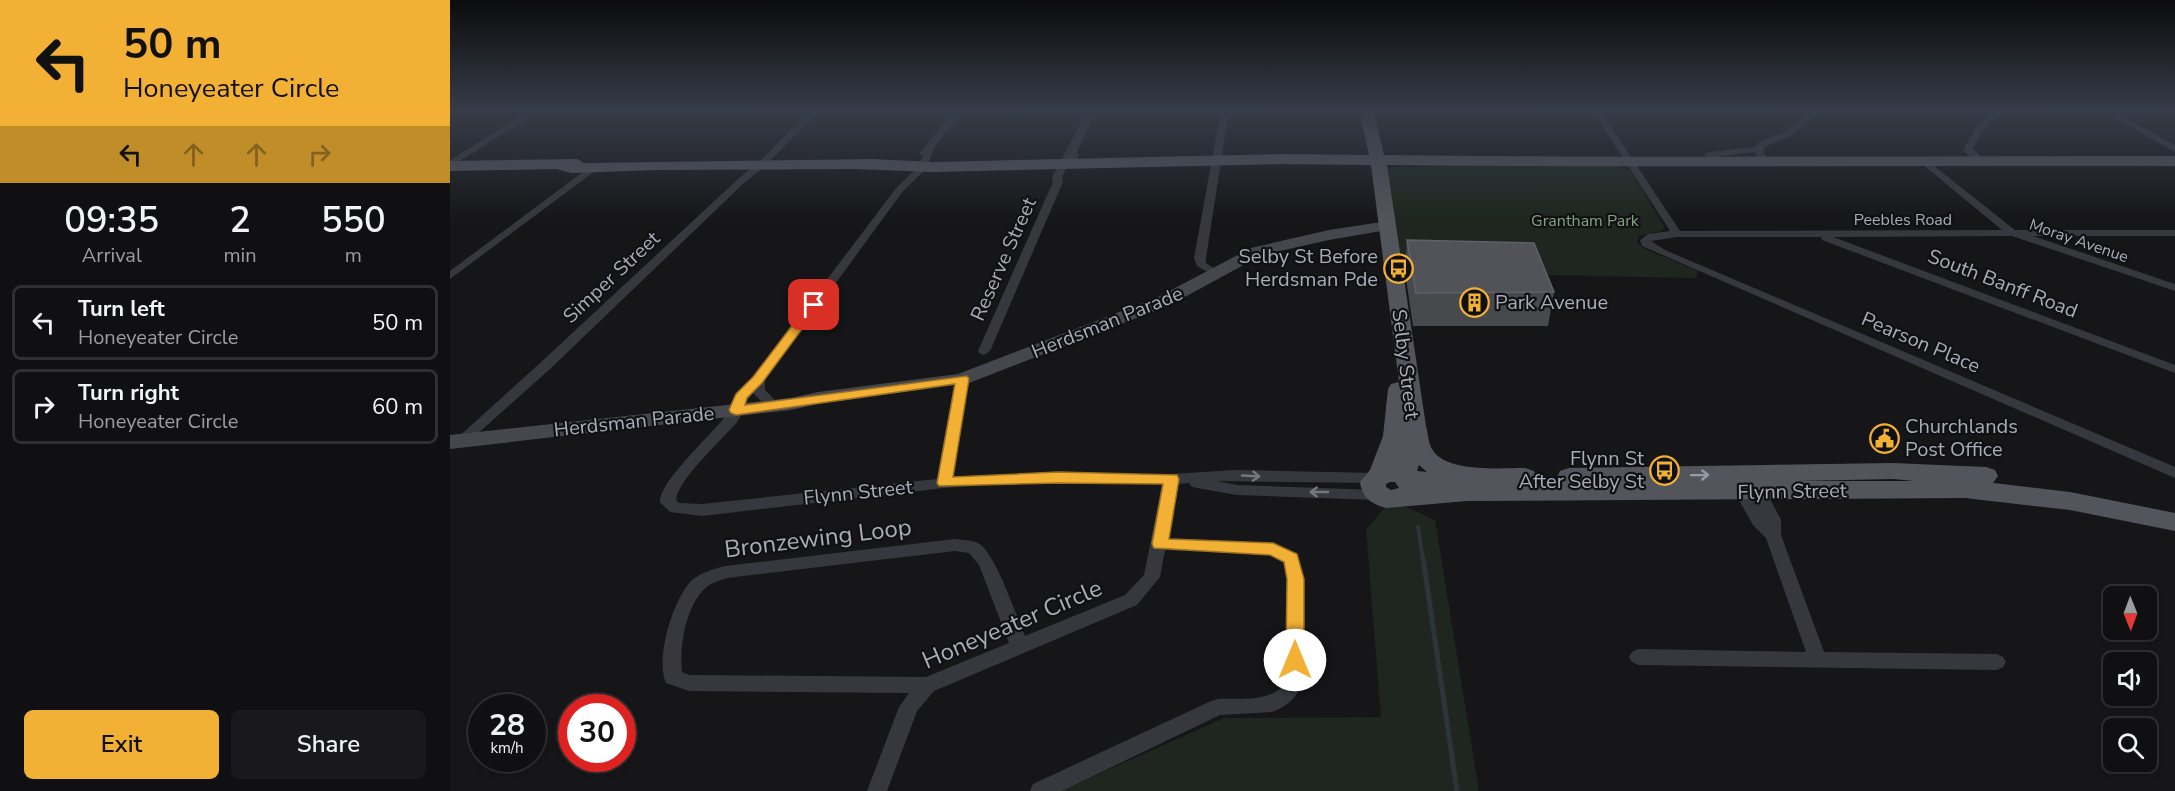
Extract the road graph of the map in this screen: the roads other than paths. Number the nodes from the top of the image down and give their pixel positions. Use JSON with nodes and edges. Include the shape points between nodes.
{"nodes":[{"id":1,"x":473,"y":147,"type":"edge"},
{"id":2,"x":478,"y":147,"type":"edge"},
{"id":3,"x":777,"y":147,"type":"edge"},
{"id":4,"x":932,"y":147,"type":"edge"},
{"id":5,"x":1075,"y":147,"type":"edge"},
{"id":6,"x":1219,"y":147,"type":"edge"},
{"id":7,"x":1367,"y":147,"type":"edge"},
{"id":8,"x":1370,"y":147,"type":"edge"},
{"id":9,"x":1620,"y":147,"type":"edge"},
{"id":10,"x":1769,"y":147,"type":"edge"},
{"id":11,"x":1770,"y":147,"type":"edge"},
{"id":12,"x":1969,"y":147,"type":"edge"},
{"id":13,"x":1708,"y":155,"type":"dead end"},
{"id":14,"x":450,"y":159,"type":"edge"},
{"id":15,"x":1768,"y":159,"type":"junction"},
{"id":16,"x":1069,"y":160,"type":"junction"},
{"id":17,"x":2175,"y":160,"type":"edge"},
{"id":18,"x":1924,"y":161,"type":"junction"},
{"id":19,"x":1981,"y":161,"type":"junction"},
{"id":20,"x":921,"y":162,"type":"junction"},
{"id":21,"x":1371,"y":162,"type":"junction"},
{"id":22,"x":1630,"y":162,"type":"junction"},
{"id":23,"x":1216,"y":163,"type":"junction"},
{"id":24,"x":450,"y":165,"type":"edge"},
{"id":25,"x":657,"y":165,"type":"junction"},
{"id":26,"x":758,"y":165,"type":"junction"},
{"id":27,"x":562,"y":166,"type":"junction"},
{"id":28,"x":594,"y":168,"type":"junction"},
{"id":29,"x":1381,"y":226,"type":"junction"},
{"id":30,"x":2012,"y":233,"type":"junction"},
{"id":31,"x":2175,"y":233,"type":"edge"},
{"id":32,"x":1677,"y":234,"type":"junction"},
{"id":33,"x":1817,"y":234,"type":"junction"},
{"id":34,"x":1652,"y":248,"type":"joint"},
{"id":35,"x":1216,"y":274,"type":"junction"},
{"id":36,"x":450,"y":276,"type":"edge"},
{"id":37,"x":2175,"y":288,"type":"edge"},
{"id":38,"x":984,"y":351,"type":"dead end"},
{"id":39,"x":2175,"y":369,"type":"edge"},
{"id":40,"x":962,"y":379,"type":"junction"},
{"id":41,"x":758,"y":380,"type":"junction"},
{"id":42,"x":818,"y":398,"type":"junction"},
{"id":43,"x":768,"y":400,"type":"junction"},
{"id":44,"x":738,"y":407,"type":"junction"},
{"id":45,"x":699,"y":414,"type":"junction"},
{"id":46,"x":1414,"y":427,"type":"junction"},
{"id":47,"x":716,"y":434,"type":"junction"},
{"id":48,"x":464,"y":437,"type":"edge"},
{"id":49,"x":1859,"y":472,"type":"junction"},
{"id":50,"x":2175,"y":473,"type":"edge"},
{"id":51,"x":1525,"y":477,"type":"junction"},
{"id":52,"x":1172,"y":479,"type":"junction"},
{"id":53,"x":944,"y":483,"type":"junction"},
{"id":54,"x":1392,"y":483,"type":"junction"},
{"id":55,"x":1746,"y":483,"type":"junction"},
{"id":56,"x":1918,"y":490,"type":"junction"},
{"id":57,"x":2175,"y":509,"type":"edge"},
{"id":58,"x":2175,"y":522,"type":"edge"},
{"id":59,"x":1160,"y":544,"type":"junction"},
{"id":60,"x":1020,"y":647,"type":"junction"},
{"id":61,"x":1638,"y":657,"type":"dead end"},
{"id":62,"x":1818,"y":660,"type":"junction"},
{"id":63,"x":1997,"y":662,"type":"dead end"},
{"id":64,"x":927,"y":685,"type":"junction"},
{"id":65,"x":877,"y":791,"type":"edge"},
{"id":66,"x":1040,"y":791,"type":"edge"}],
"edges":[{"from":1,"to":14,"type":"street"},
{"from":2,"to":24,"type":"street"},
{"from":3,"to":26,"type":"street","name":"Simper Street"},
{"from":4,"to":20,"type":"street","name":"Flynn Street"},
{"from":5,"to":16,"type":"street","name":"Reserve Street"},
{"from":6,"to":23,"type":"street"},
{"from":7,"to":21,"type":"main road","name":"Selby Street"},
{"from":8,"to":21,"type":"main road","name":"Selby Street"},
{"from":9,"to":22,"type":"street"},
{"from":10,"to":15,"type":"street"},
{"from":11,"to":15,"type":"street"},
{"from":12,"to":19,"type":"street"},
{"from":13,"to":15,"type":"street"},
{"from":15,"to":18,"type":"main road"},
{"from":15,"to":22,"type":"main road"},
{"from":16,"to":20,"type":"main road"},
{"from":16,"to":23,"type":"main road"},
{"from":16,"to":38,"type":"street","name":"Reserve Street"},
{"from":17,"to":19,"type":"main road"},
{"from":18,"to":19,"type":"main road"},
{"from":18,"to":30,"type":"street","name":"Moray Avenue"},
{"from":20,"to":26,"type":"main road"},
{"from":20,"to":41,"type":"street","name":"Flynn Street"},
{"from":21,"to":22,"type":"main road"},
{"from":21,"to":23,"type":"main road"},
{"from":21,"to":29,"type":"main road","name":"Selby Street"},
{"from":22,"to":32,"type":"street"},
{"from":23,"to":35,"type":"street","via":[[1200,261]]},
{"from":24,"to":27,"type":"main road"},
{"from":25,"to":26,"type":"main road"},
{"from":25,"to":27,"type":"main road"},
{"from":25,"to":28,"type":"main road"},
{"from":26,"to":48,"type":"street","name":"Simper Street"},
{"from":27,"to":28,"type":"main road"},
{"from":28,"to":36,"type":"street"},
{"from":29,"to":35,"type":"main road","name":"Herdsman Parade","via":[[1268,248]]},
{"from":29,"to":46,"type":"main road","name":"Selby Street"},
{"from":29,"to":54,"type":"main road","name":"Selby Street","via":[[1399,398]]},
{"from":30,"to":31,"type":"street","name":"Peebles Road"},
{"from":30,"to":33,"type":"street","name":"Peebles Road"},
{"from":30,"to":37,"type":"street","name":"Moray Avenue"},
{"from":32,"to":33,"type":"street","name":"Peebles Road"},
{"from":32,"to":34,"type":"street","name":"Peebles Road","via":[[1646,238],[1646,244]]},
{"from":33,"to":39,"type":"street","name":"South Banff Road"},
{"from":34,"to":50,"type":"street","name":"Pearson Place"},
{"from":35,"to":40,"type":"main road","name":"Herdsman Parade","via":[[1164,301]]},
{"from":40,"to":42,"type":"main road","name":"Herdsman Parade"},
{"from":40,"to":53,"type":"street"},
{"from":41,"to":43,"type":"street","via":[[758,391]]},
{"from":41,"to":44,"type":"street","name":"Flynn Street","via":[[741,397]]},
{"from":42,"to":43,"type":"main road","name":"Herdsman Parade"},
{"from":42,"to":44,"type":"main road","name":"Herdsman Parade"},
{"from":43,"to":44,"type":"main road","name":"Herdsman Parade"},
{"from":44,"to":45,"type":"main road","name":"Herdsman Parade"},
{"from":44,"to":47,"type":"street","name":"Flynn Street"},
{"from":44,"to":48,"type":"main road","name":"Herdsman Parade"},
{"from":45,"to":47,"type":"street","via":[[711,422]]},
{"from":45,"to":48,"type":"main road","name":"Herdsman Parade"},
{"from":46,"to":51,"type":"main road","via":[[1422,454],[1435,467],[1453,473]]},
{"from":46,"to":54,"type":"main road","name":"Selby Street"},
{"from":47,"to":53,"type":"street","name":"Flynn Street","via":[[668,496],[668,502],[675,508],[702,510]]},
{"from":49,"to":55,"type":"main road","name":"Flynn Street"},
{"from":49,"to":56,"type":"main road","via":[[1876,481]]},
{"from":49,"to":57,"type":"main road","name":"Flynn Street","via":[[1940,472],[1993,477]]},
{"from":51,"to":54,"type":"main road","name":"Flynn Street","via":[[1468,484]]},
{"from":51,"to":55,"type":"main road","name":"Flynn Street","one_way":true},
{"from":52,"to":53,"type":"street","name":"Flynn Street","via":[[1058,477]]},
{"from":52,"to":54,"type":"street","name":"Flynn Street","via":[[1237,490]]},
{"from":52,"to":59,"type":"street","name":"Honeyeater Circle"},
{"from":54,"to":55,"type":"main road","name":"Flynn Street","via":[[1467,492]]},
{"from":55,"to":56,"type":"main road","name":"Flynn Street"},
{"from":55,"to":62,"type":"street","via":[[1759,521],[1773,535]]},
{"from":56,"to":58,"type":"main road","name":"Flynn Street","via":[[2012,493]]},
{"from":59,"to":60,"type":"street","name":"Honeyeater Circle","via":[[1152,577],[1131,600]]},
{"from":59,"to":66,"type":"street","via":[[1273,549],[1291,558],[1296,579],[1295,680],[1291,691],[1272,704],[1218,707]]},
{"from":60,"to":64,"type":"street","name":"Honeyeater Circle"},
{"from":60,"to":64,"type":"street","name":"Bronzewing Loop","via":[[986,562],[974,548],[955,545],[725,572],[703,581],[691,593],[683,612],[670,664],[673,677],[689,683]]},
{"from":61,"to":62,"type":"street"},
{"from":62,"to":63,"type":"street"},
{"from":64,"to":65,"type":"street","name":"Honeyeater Circle","via":[[909,706]]}]}
